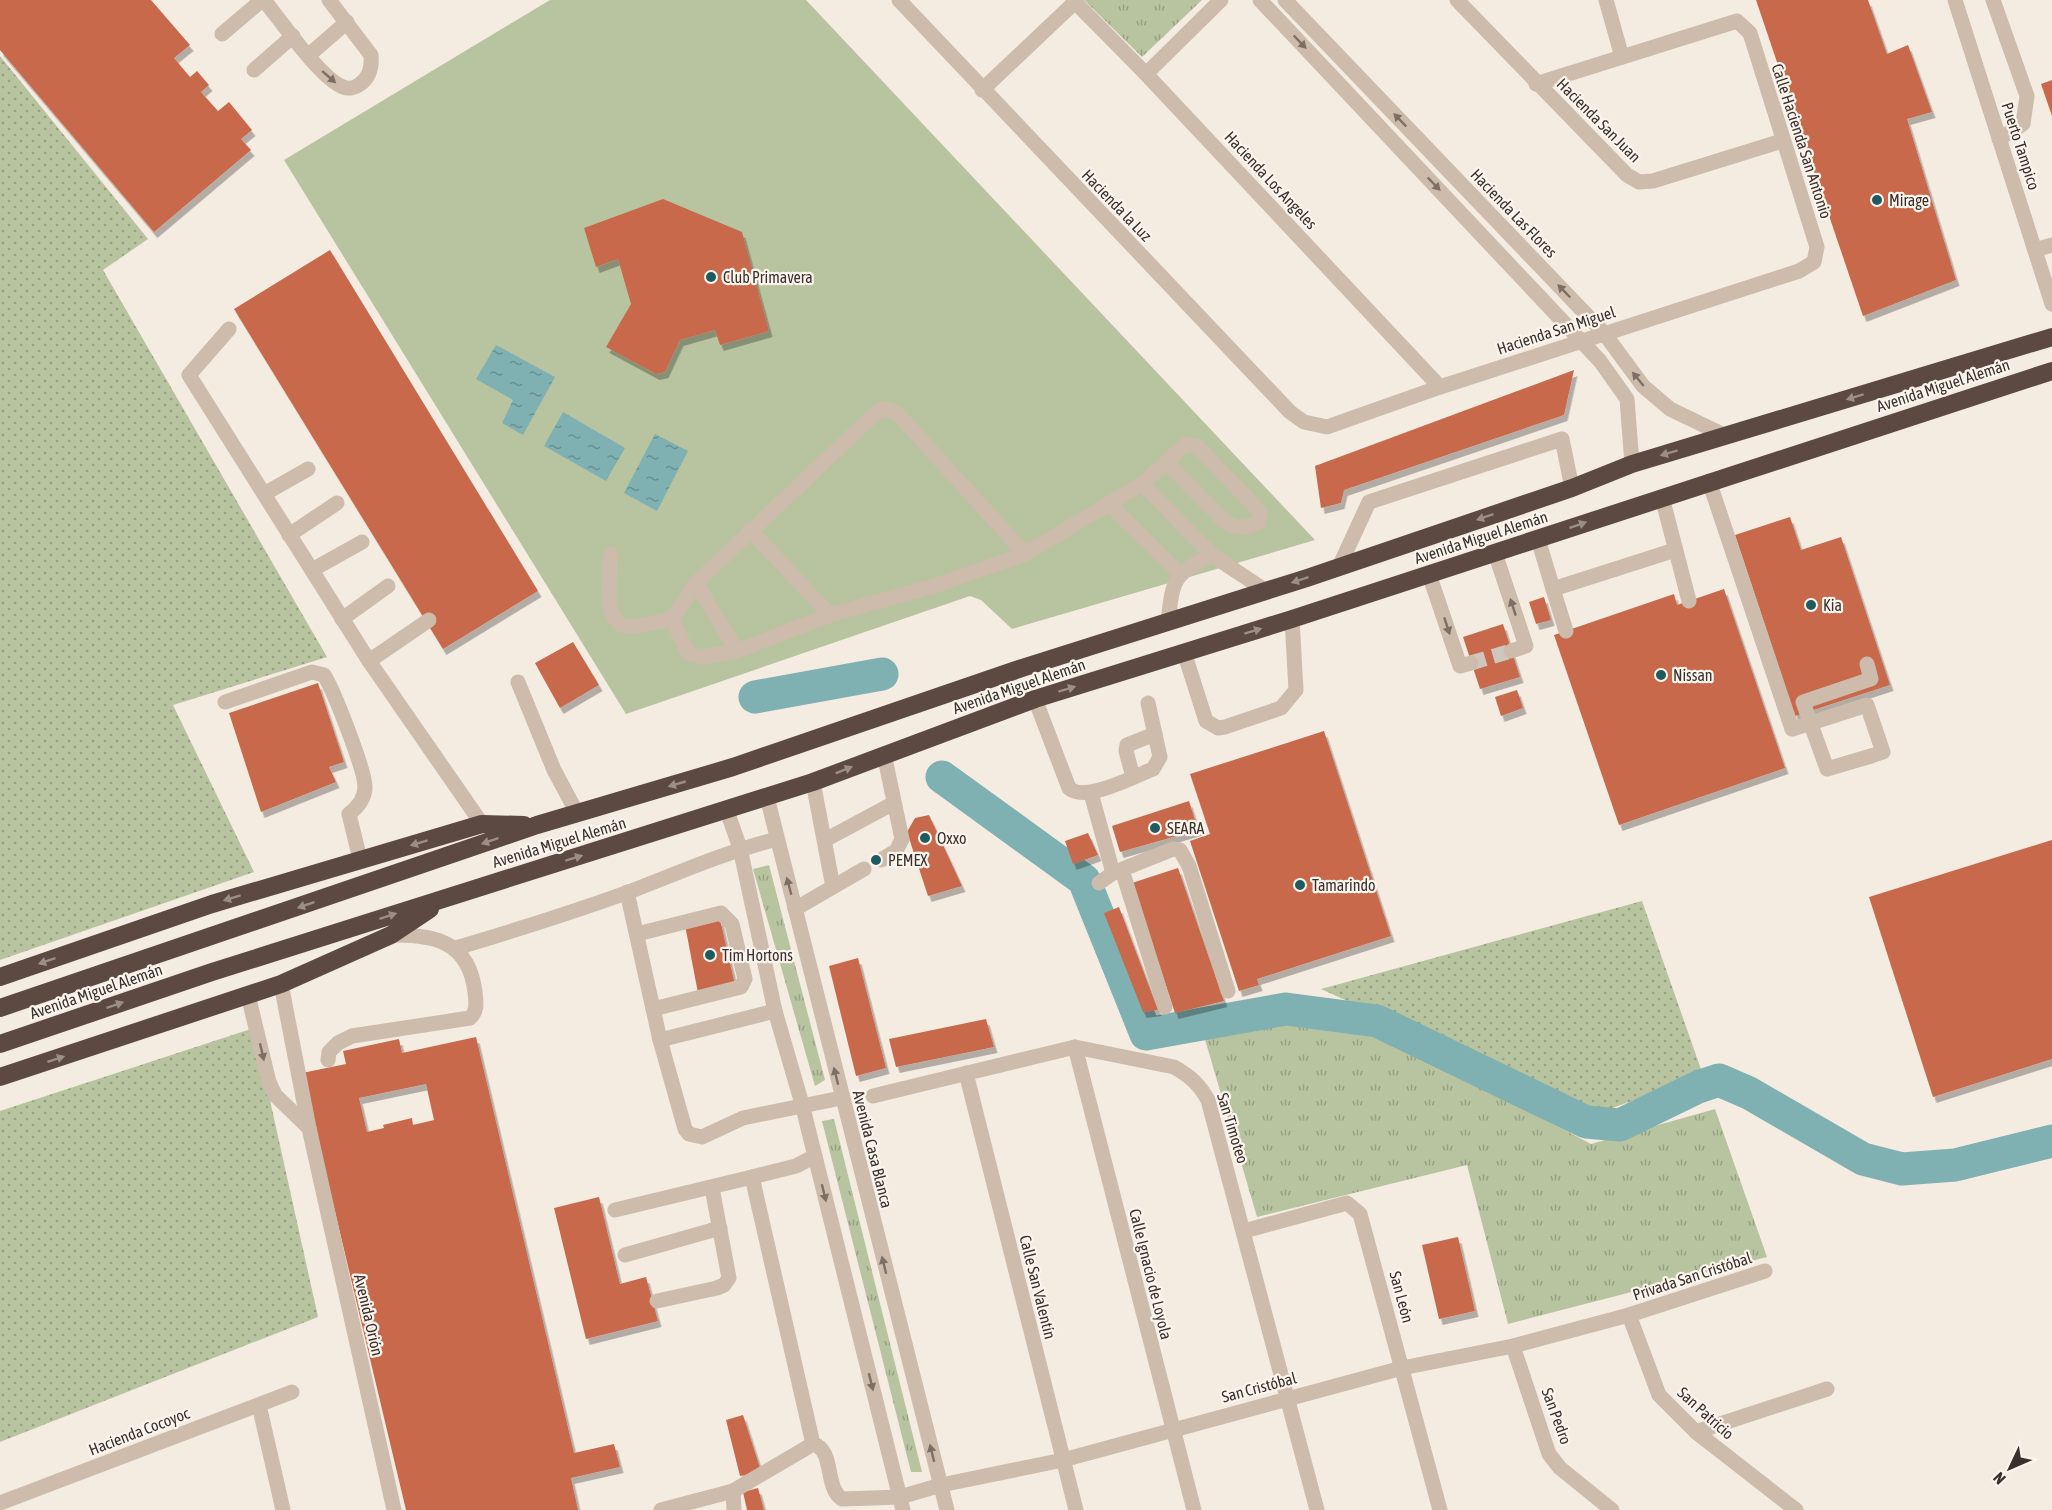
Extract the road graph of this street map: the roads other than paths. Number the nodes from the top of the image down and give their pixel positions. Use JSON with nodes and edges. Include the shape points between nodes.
{"nodes":[{"id":1,"x":263,"y":0,"type":"edge"},
{"id":2,"x":329,"y":0,"type":"edge"},
{"id":3,"x":899,"y":0,"type":"edge"},
{"id":4,"x":1221,"y":0,"type":"edge"},
{"id":5,"x":1260,"y":0,"type":"edge"},
{"id":6,"x":1285,"y":0,"type":"edge"},
{"id":7,"x":1457,"y":0,"type":"edge"},
{"id":8,"x":1606,"y":0,"type":"edge"},
{"id":9,"x":1955,"y":0,"type":"edge"},
{"id":10,"x":1993,"y":0,"type":"edge"},
{"id":11,"x":1074,"y":1,"type":"edge"},
{"id":12,"x":347,"y":22,"type":"junction"},
{"id":13,"x":222,"y":34,"type":"dead end"},
{"id":14,"x":293,"y":36,"type":"junction"},
{"id":15,"x":309,"y":55,"type":"junction"},
{"id":16,"x":1622,"y":57,"type":"junction"},
{"id":17,"x":254,"y":70,"type":"dead end"},
{"id":18,"x":1146,"y":74,"type":"junction"},
{"id":19,"x":1536,"y":84,"type":"junction"},
{"id":20,"x":982,"y":90,"type":"junction"},
{"id":21,"x":1999,"y":139,"type":"junction"},
{"id":22,"x":1782,"y":141,"type":"junction"},
{"id":23,"x":2052,"y":245,"type":"edge"},
{"id":24,"x":2035,"y":250,"type":"junction"},
{"id":25,"x":1807,"y":267,"type":"joint"},
{"id":26,"x":2052,"y":304,"type":"edge"},
{"id":27,"x":229,"y":329,"type":"dead end"},
{"id":28,"x":1604,"y":333,"type":"junction"},
{"id":29,"x":2052,"y":337,"type":"edge"},
{"id":30,"x":1583,"y":340,"type":"junction"},
{"id":31,"x":2052,"y":371,"type":"edge"},
{"id":32,"x":1440,"y":387,"type":"junction"},
{"id":33,"x":1316,"y":426,"type":"joint"},
{"id":34,"x":1726,"y":436,"type":"junction"},
{"id":35,"x":1166,"y":462,"type":"junction"},
{"id":36,"x":1632,"y":464,"type":"junction"},
{"id":37,"x":308,"y":469,"type":"dead end"},
{"id":38,"x":1709,"y":482,"type":"junction"},
{"id":39,"x":1142,"y":484,"type":"junction"},
{"id":40,"x":1572,"y":488,"type":"junction"},
{"id":41,"x":264,"y":494,"type":"junction"},
{"id":42,"x":1662,"y":497,"type":"junction"},
{"id":43,"x":337,"y":503,"type":"dead end"},
{"id":44,"x":1108,"y":504,"type":"junction"},
{"id":45,"x":750,"y":530,"type":"junction"},
{"id":46,"x":289,"y":535,"type":"junction"},
{"id":47,"x":1538,"y":539,"type":"junction"},
{"id":48,"x":362,"y":543,"type":"dead end"},
{"id":49,"x":1676,"y":550,"type":"junction"},
{"id":50,"x":1496,"y":553,"type":"junction"},
{"id":51,"x":611,"y":554,"type":"dead end"},
{"id":52,"x":1025,"y":554,"type":"junction"},
{"id":53,"x":1212,"y":555,"type":"junction"},
{"id":54,"x":1339,"y":567,"type":"junction"},
{"id":55,"x":312,"y":570,"type":"junction"},
{"id":56,"x":1179,"y":573,"type":"junction"},
{"id":57,"x":1430,"y":574,"type":"junction"},
{"id":58,"x":696,"y":584,"type":"junction"},
{"id":59,"x":388,"y":586,"type":"dead end"},
{"id":60,"x":1553,"y":589,"type":"junction"},
{"id":61,"x":1266,"y":591,"type":"junction"},
{"id":62,"x":1689,"y":601,"type":"dead end"},
{"id":63,"x":830,"y":615,"type":"junction"},
{"id":64,"x":342,"y":619,"type":"junction"},
{"id":65,"x":672,"y":619,"type":"junction"},
{"id":66,"x":1292,"y":619,"type":"junction"},
{"id":67,"x":429,"y":620,"type":"dead end"},
{"id":68,"x":1168,"y":622,"type":"junction"},
{"id":69,"x":1566,"y":631,"type":"dead end"},
{"id":70,"x":737,"y":651,"type":"junction"},
{"id":71,"x":1511,"y":651,"type":"tunnel mouth"},
{"id":72,"x":1185,"y":652,"type":"junction"},
{"id":73,"x":369,"y":661,"type":"junction"},
{"id":74,"x":1471,"y":663,"type":"dead end"},
{"id":75,"x":1867,"y":664,"type":"dead end"},
{"id":76,"x":518,"y":682,"type":"dead end"},
{"id":77,"x":1035,"y":699,"type":"junction"},
{"id":78,"x":225,"y":702,"type":"dead end"},
{"id":79,"x":1148,"y":703,"type":"dead end"},
{"id":80,"x":1155,"y":734,"type":"junction"},
{"id":81,"x":884,"y":754,"type":"junction"},
{"id":82,"x":1133,"y":777,"type":"junction"},
{"id":83,"x":813,"y":782,"type":"junction"},
{"id":84,"x":1091,"y":793,"type":"junction"},
{"id":85,"x":767,"y":797,"type":"junction"},
{"id":86,"x":894,"y":803,"type":"junction"},
{"id":87,"x":727,"y":811,"type":"junction"},
{"id":88,"x":577,"y":813,"type":"junction"},
{"id":89,"x":482,"y":824,"type":"junction"},
{"id":90,"x":537,"y":825,"type":"junction"},
{"id":91,"x":777,"y":839,"type":"junction"},
{"id":92,"x":825,"y":840,"type":"junction"},
{"id":93,"x":740,"y":848,"type":"junction"},
{"id":94,"x":360,"y":859,"type":"junction"},
{"id":95,"x":881,"y":860,"type":"dead end"},
{"id":96,"x":864,"y":869,"type":"dead end"},
{"id":97,"x":1117,"y":872,"type":"junction"},
{"id":98,"x":1099,"y":883,"type":"dead end"},
{"id":99,"x":834,"y":887,"type":"junction"},
{"id":100,"x":627,"y":892,"type":"junction"},
{"id":101,"x":449,"y":896,"type":"junction"},
{"id":102,"x":795,"y":909,"type":"junction"},
{"id":103,"x":637,"y":934,"type":"junction"},
{"id":104,"x":391,"y":935,"type":"junction"},
{"id":105,"x":456,"y":948,"type":"junction"},
{"id":106,"x":0,"y":977,"type":"edge"},
{"id":107,"x":281,"y":984,"type":"junction"},
{"id":108,"x":1228,"y":991,"type":"dead end"},
{"id":109,"x":248,"y":995,"type":"junction"},
{"id":110,"x":1165,"y":1007,"type":"dead end"},
{"id":111,"x":0,"y":1008,"type":"edge"},
{"id":112,"x":653,"y":1009,"type":"junction"},
{"id":113,"x":775,"y":1011,"type":"junction"},
{"id":114,"x":660,"y":1040,"type":"junction"},
{"id":115,"x":0,"y":1044,"type":"edge"},
{"id":116,"x":1075,"y":1047,"type":"junction"},
{"id":117,"x":328,"y":1060,"type":"dead end"},
{"id":118,"x":966,"y":1073,"type":"junction"},
{"id":119,"x":0,"y":1077,"type":"edge"},
{"id":120,"x":873,"y":1096,"type":"dead end"},
{"id":121,"x":841,"y":1098,"type":"junction"},
{"id":122,"x":802,"y":1104,"type":"junction"},
{"id":123,"x":309,"y":1128,"type":"junction"},
{"id":124,"x":815,"y":1156,"type":"junction"},
{"id":125,"x":752,"y":1177,"type":"junction"},
{"id":126,"x":712,"y":1188,"type":"junction"},
{"id":127,"x":615,"y":1209,"type":"dead end"},
{"id":128,"x":720,"y":1228,"type":"junction"},
{"id":129,"x":1244,"y":1231,"type":"junction"},
{"id":130,"x":625,"y":1255,"type":"dead end"},
{"id":131,"x":1765,"y":1271,"type":"dead end"},
{"id":132,"x":657,"y":1301,"type":"dead end"},
{"id":133,"x":1629,"y":1315,"type":"junction"},
{"id":134,"x":1513,"y":1346,"type":"junction"},
{"id":135,"x":1402,"y":1368,"type":"junction"},
{"id":136,"x":1827,"y":1389,"type":"dead end"},
{"id":137,"x":292,"y":1392,"type":"dead end"},
{"id":138,"x":1287,"y":1398,"type":"junction"},
{"id":139,"x":259,"y":1405,"type":"junction"},
{"id":140,"x":1172,"y":1429,"type":"junction"},
{"id":141,"x":1696,"y":1432,"type":"junction"},
{"id":142,"x":813,"y":1444,"type":"junction"},
{"id":143,"x":1063,"y":1460,"type":"junction"},
{"id":144,"x":941,"y":1485,"type":"junction"},
{"id":145,"x":733,"y":1491,"type":"junction"},
{"id":146,"x":0,"y":1503,"type":"edge"},
{"id":147,"x":902,"y":1504,"type":"edge"},
{"id":148,"x":283,"y":1510,"type":"edge"},
{"id":149,"x":394,"y":1510,"type":"edge"},
{"id":150,"x":661,"y":1510,"type":"edge"},
{"id":151,"x":734,"y":1510,"type":"edge"},
{"id":152,"x":947,"y":1510,"type":"edge"},
{"id":153,"x":1076,"y":1510,"type":"edge"},
{"id":154,"x":1194,"y":1510,"type":"edge"},
{"id":155,"x":1317,"y":1510,"type":"edge"},
{"id":156,"x":1440,"y":1510,"type":"edge"},
{"id":157,"x":1612,"y":1510,"type":"edge"},
{"id":158,"x":1796,"y":1510,"type":"edge"}],
"edges":[{"from":1,"to":13,"type":"street"},
{"from":1,"to":14,"type":"street"},
{"from":2,"to":12,"type":"street"},
{"from":3,"to":20,"type":"street","name":"Hacienda la Luz"},
{"from":4,"to":18,"type":"street"},
{"from":5,"to":30,"type":"street","one_way":true},
{"from":28,"to":6,"type":"street","name":"Hacienda Las Flores","one_way":true},
{"from":7,"to":19,"type":"street","name":"Hacienda San Juan"},
{"from":8,"to":16,"type":"street"},
{"from":9,"to":21,"type":"street","name":"Puerto Tampico"},
{"from":10,"to":21,"type":"street","via":[[2026,96],[2023,124]]},
{"from":11,"to":18,"type":"street","name":"Hacienda Los Angeles"},
{"from":11,"to":20,"type":"street"},
{"from":12,"to":15,"type":"street"},
{"from":15,"to":12,"type":"street","one_way":true,"via":[[322,72],[345,88],[363,83],[372,66],[371,55]]},
{"from":14,"to":15,"type":"street"},
{"from":14,"to":17,"type":"street"},
{"from":16,"to":19,"type":"street"},
{"from":16,"to":22,"type":"street","name":"Calle Hacienda San Antonio","via":[[1737,21],[1750,33]]},
{"from":18,"to":32,"type":"street","name":"Hacienda Los Angeles"},
{"from":19,"to":22,"type":"street","name":"Hacienda San Juan","via":[[1627,175],[1639,182]]},
{"from":20,"to":33,"type":"street","name":"Hacienda la Luz","via":[[1290,412]]},
{"from":21,"to":24,"type":"street","name":"Puerto Tampico"},
{"from":22,"to":25,"type":"street","name":"Calle Hacienda San Antonio","via":[[1817,247],[1814,262]]},
{"from":23,"to":24,"type":"street"},
{"from":24,"to":26,"type":"street","name":"Puerto Tampico"},
{"from":25,"to":28,"type":"street","name":"Hacienda San Miguel"},
{"from":27,"to":41,"type":"street","via":[[189,375]]},
{"from":28,"to":30,"type":"street","name":"Hacienda San Miguel"},
{"from":34,"to":28,"type":"street","name":"Hacienda Las Flores","one_way":true,"via":[[1670,409],[1643,386]]},
{"from":29,"to":34,"type":"highway","name":"Avenida Miguel Alemán","one_way":true},
{"from":30,"to":32,"type":"street","name":"Hacienda San Miguel"},
{"from":30,"to":36,"type":"street","via":[[1627,399]]},
{"from":31,"to":38,"type":"highway","name":"Avenida Miguel Alemán"},
{"from":32,"to":33,"type":"street","name":"Hacienda San Miguel","via":[[1327,427]]},
{"from":34,"to":36,"type":"highway","name":"Avenida Miguel Alemán","one_way":true},
{"from":35,"to":35,"type":"street","via":[[1186,444],[1198,447],[1260,512],[1258,522],[1248,528],[1233,527]]},
{"from":35,"to":39,"type":"street"},
{"from":36,"to":40,"type":"highway","name":"Avenida Miguel Alemán"},
{"from":37,"to":41,"type":"street"},
{"from":38,"to":42,"type":"highway","name":"Avenida Miguel Alemán"},
{"from":38,"to":75,"type":"street","bridge":true,"via":[[1792,729],[1867,705],[1883,752],[1827,769],[1803,702],[1871,679]]},
{"from":39,"to":44,"type":"street"},
{"from":39,"to":53,"type":"street"},
{"from":40,"to":54,"type":"highway","name":"Avenida Miguel Alemán","one_way":true},
{"from":40,"to":54,"type":"street","via":[[1562,439],[1369,502]]},
{"from":41,"to":46,"type":"street"},
{"from":47,"to":42,"type":"highway","name":"Avenida Miguel Alemán","one_way":true},
{"from":42,"to":49,"type":"street"},
{"from":43,"to":46,"type":"street"},
{"from":44,"to":52,"type":"street"},
{"from":44,"to":56,"type":"street"},
{"from":45,"to":52,"type":"street","via":[[879,409],[888,409],[898,414]]},
{"from":45,"to":58,"type":"street"},
{"from":45,"to":63,"type":"street"},
{"from":46,"to":55,"type":"street"},
{"from":47,"to":50,"type":"highway","name":"Avenida Miguel Alemán"},
{"from":47,"to":60,"type":"street"},
{"from":48,"to":55,"type":"street"},
{"from":49,"to":60,"type":"street"},
{"from":49,"to":62,"type":"street"},
{"from":50,"to":57,"type":"highway","name":"Avenida Miguel Alemán"},
{"from":71,"to":50,"type":"street","one_way":true,"via":[[1526,646]]},
{"from":51,"to":65,"type":"street","via":[[609,608],[615,620],[625,626]]},
{"from":52,"to":63,"type":"street","via":[[934,586]]},
{"from":53,"to":56,"type":"street"},
{"from":53,"to":61,"type":"street"},
{"from":54,"to":61,"type":"highway","name":"Avenida Miguel Alemán","one_way":true},
{"from":55,"to":64,"type":"street"},
{"from":56,"to":68,"type":"street"},
{"from":57,"to":66,"type":"highway","name":"Avenida Miguel Alemán"},
{"from":57,"to":74,"type":"street","one_way":true,"via":[[1460,666]]},
{"from":58,"to":65,"type":"street"},
{"from":58,"to":70,"type":"street"},
{"from":59,"to":64,"type":"street"},
{"from":60,"to":69,"type":"street"},
{"from":61,"to":68,"type":"highway","name":"Avenida Miguel Alemán"},
{"from":63,"to":70,"type":"street"},
{"from":64,"to":73,"type":"street"},
{"from":65,"to":70,"type":"street","via":[[688,653],[702,657]]},
{"from":72,"to":66,"type":"highway","name":"Avenida Miguel Alemán","one_way":true},
{"from":66,"to":72,"type":"street","via":[[1296,690],[1281,708],[1225,727],[1218,728],[1206,721]]},
{"from":67,"to":73,"type":"street"},
{"from":68,"to":88,"type":"highway","name":"Avenida Miguel Alemán","one_way":true,"via":[[733,767]]},
{"from":77,"to":72,"type":"highway","name":"Avenida Miguel Alemán","one_way":true},
{"from":73,"to":89,"type":"street"},
{"from":76,"to":88,"type":"street","via":[[554,770]]},
{"from":77,"to":81,"type":"highway","name":"Avenida Miguel Alemán"},
{"from":77,"to":84,"type":"street","via":[[1069,788],[1077,793]]},
{"from":78,"to":94,"type":"street","via":[[312,672],[324,675],[364,777],[363,798],[349,814]]},
{"from":79,"to":80,"type":"street"},
{"from":80,"to":82,"type":"street","via":[[1160,757],[1157,765]]},
{"from":80,"to":82,"type":"street","via":[[1127,745]]},
{"from":83,"to":81,"type":"highway","name":"Avenida Miguel Alemán","one_way":true},
{"from":81,"to":86,"type":"street"},
{"from":82,"to":84,"type":"street"},
{"from":83,"to":85,"type":"highway","name":"Avenida Miguel Alemán"},
{"from":83,"to":92,"type":"street"},
{"from":84,"to":97,"type":"street"},
{"from":85,"to":87,"type":"highway","name":"Avenida Miguel Alemán"},
{"from":85,"to":91,"type":"street","name":"Avenida Casa Blanca"},
{"from":86,"to":92,"type":"street"},
{"from":86,"to":95,"type":"street","via":[[903,839],[896,851]]},
{"from":87,"to":93,"type":"street"},
{"from":101,"to":87,"type":"highway","name":"Avenida Miguel Alemán","one_way":true},
{"from":88,"to":90,"type":"highway","name":"Avenida Miguel Alemán"},
{"from":89,"to":90,"type":"highway"},
{"from":89,"to":94,"type":"highway","one_way":true},
{"from":90,"to":111,"type":"highway","name":"Avenida Miguel Alemán","one_way":true},
{"from":91,"to":93,"type":"street"},
{"from":102,"to":91,"type":"street","name":"Avenida Casa Blanca","one_way":true},
{"from":92,"to":99,"type":"street"},
{"from":93,"to":100,"type":"street"},
{"from":93,"to":113,"type":"street"},
{"from":94,"to":106,"type":"highway","one_way":true,"via":[[212,904]]},
{"from":96,"to":99,"type":"street"},
{"from":97,"to":98,"type":"street"},
{"from":97,"to":108,"type":"street","via":[[1173,849],[1184,854]]},
{"from":97,"to":110,"type":"street"},
{"from":99,"to":102,"type":"street"},
{"from":100,"to":103,"type":"street"},
{"from":100,"to":105,"type":"street"},
{"from":101,"to":104,"type":"highway"},
{"from":115,"to":101,"type":"highway","name":"Avenida Miguel Alemán","one_way":true},
{"from":121,"to":102,"type":"street","name":"Avenida Casa Blanca","one_way":true},
{"from":103,"to":112,"type":"street"},
{"from":103,"to":112,"type":"street","via":[[721,913],[732,924],[745,979],[741,987]]},
{"from":104,"to":105,"type":"street","via":[[422,934]]},
{"from":104,"to":107,"type":"highway"},
{"from":105,"to":117,"type":"street","via":[[473,979],[477,1007],[470,1018],[352,1036],[329,1052]]},
{"from":107,"to":109,"type":"highway"},
{"from":107,"to":123,"type":"street","name":"Avenida Orión"},
{"from":119,"to":109,"type":"highway","one_way":true},
{"from":109,"to":123,"type":"street","one_way":true,"via":[[272,1089]]},
{"from":112,"to":114,"type":"street"},
{"from":113,"to":114,"type":"street"},
{"from":113,"to":122,"type":"street"},
{"from":114,"to":122,"type":"street","via":[[689,1134],[702,1137],[743,1118]]},
{"from":116,"to":118,"type":"street","name":"San Timoteo"},
{"from":116,"to":129,"type":"street","name":"San Timoteo","via":[[1174,1067],[1200,1086],[1208,1100]]},
{"from":116,"to":140,"type":"street","name":"Calle Ignacio de Loyola"},
{"from":118,"to":120,"type":"street","name":"San Timoteo"},
{"from":118,"to":143,"type":"street","name":"Calle San Valentín"},
{"from":121,"to":122,"type":"street"},
{"from":144,"to":121,"type":"street","name":"Avenida Casa Blanca","one_way":true},
{"from":122,"to":124,"type":"street"},
{"from":123,"to":149,"type":"street","name":"Avenida Orión"},
{"from":124,"to":125,"type":"street","via":[[796,1166]]},
{"from":124,"to":147,"type":"street","one_way":true},
{"from":125,"to":126,"type":"street"},
{"from":125,"to":142,"type":"street","name":"San Cristóbal"},
{"from":126,"to":127,"type":"street"},
{"from":126,"to":128,"type":"street"},
{"from":128,"to":130,"type":"street"},
{"from":128,"to":132,"type":"street","via":[[729,1278],[724,1286]]},
{"from":129,"to":135,"type":"street","name":"San León","via":[[1347,1203],[1354,1207],[1365,1226]]},
{"from":129,"to":138,"type":"street","name":"San Timoteo"},
{"from":131,"to":133,"type":"street","name":"Privada San Cristóbal"},
{"from":133,"to":134,"type":"street","name":"San Cristóbal"},
{"from":133,"to":141,"type":"street","name":"San Patricio","via":[[1659,1395]]},
{"from":134,"to":135,"type":"street","name":"San Cristóbal"},
{"from":134,"to":157,"type":"street","name":"San Pedro","via":[[1549,1454],[1560,1468]]},
{"from":135,"to":138,"type":"street","name":"San Cristóbal"},
{"from":135,"to":156,"type":"street","name":"San León"},
{"from":136,"to":141,"type":"street"},
{"from":137,"to":139,"type":"street","name":"Hacienda Cocoyoc"},
{"from":138,"to":140,"type":"street","name":"San Cristóbal"},
{"from":138,"to":155,"type":"street","name":"San Timoteo"},
{"from":139,"to":146,"type":"street","name":"Hacienda Cocoyoc"},
{"from":139,"to":148,"type":"street"},
{"from":140,"to":143,"type":"street","name":"San Cristóbal"},
{"from":140,"to":154,"type":"street","name":"Calle Ignacio de Loyola"},
{"from":141,"to":158,"type":"street","name":"San Patricio"},
{"from":142,"to":145,"type":"street"},
{"from":142,"to":147,"type":"street","name":"San Cristóbal","via":[[824,1451],[834,1492],[842,1499]]},
{"from":143,"to":144,"type":"street","name":"San Cristóbal"},
{"from":143,"to":153,"type":"street","name":"Calle San Valentín"},
{"from":144,"to":147,"type":"street","name":"San Cristóbal"},
{"from":144,"to":152,"type":"street","name":"Avenida Casa Blanca"},
{"from":145,"to":150,"type":"street"},
{"from":145,"to":151,"type":"street"}]}
